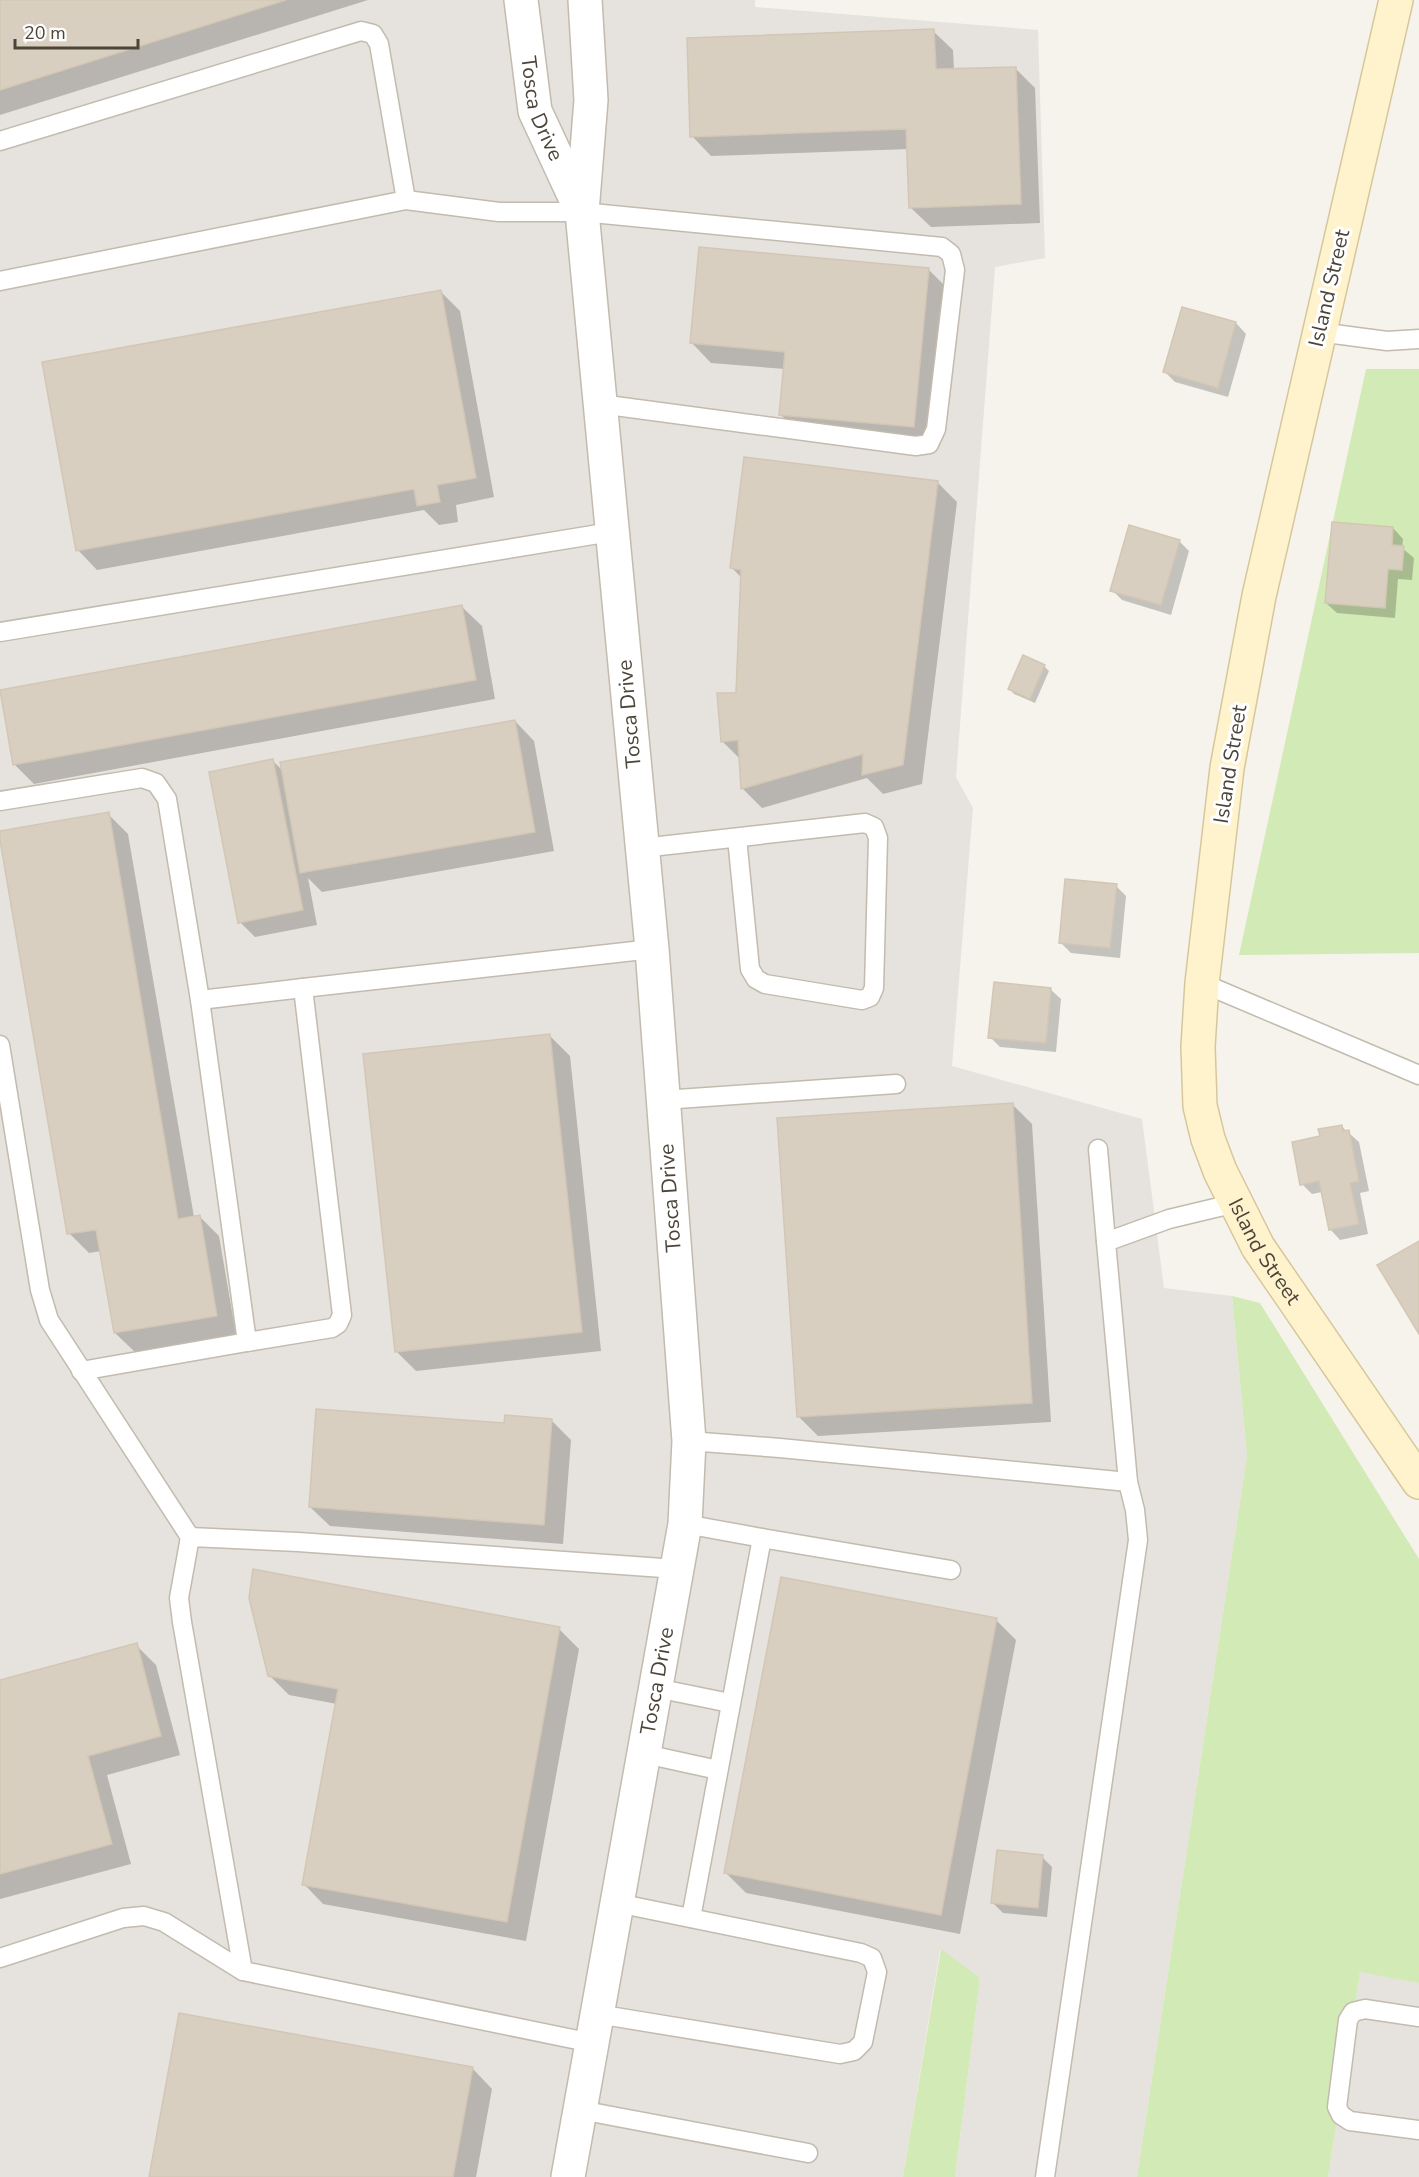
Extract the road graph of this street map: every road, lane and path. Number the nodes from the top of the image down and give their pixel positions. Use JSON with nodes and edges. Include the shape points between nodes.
{"nodes":[{"id":1,"x":521,"y":0,"type":"edge"},
{"id":2,"x":585,"y":0,"type":"edge"},
{"id":3,"x":1395,"y":0,"type":"edge"},
{"id":4,"x":0,"y":141,"type":"edge"},
{"id":5,"x":406,"y":200,"type":"junction"},
{"id":6,"x":582,"y":212,"type":"junction"},
{"id":7,"x":0,"y":281,"type":"edge"},
{"id":8,"x":1319,"y":332,"type":"junction"},
{"id":9,"x":1419,"y":339,"type":"edge"},
{"id":10,"x":600,"y":405,"type":"junction"},
{"id":11,"x":611,"y":532,"type":"junction"},
{"id":12,"x":0,"y":632,"type":"edge"},
{"id":13,"x":0,"y":801,"type":"edge"},
{"id":14,"x":737,"y":838,"type":"junction"},
{"id":15,"x":642,"y":848,"type":"junction"},
{"id":16,"x":652,"y":949,"type":"junction"},
{"id":17,"x":1202,"y":983,"type":"junction"},
{"id":18,"x":303,"y":988,"type":"junction"},
{"id":19,"x":200,"y":1000,"type":"junction"},
{"id":20,"x":0,"y":1045,"type":"edge"},
{"id":21,"x":1419,"y":1075,"type":"edge"},
{"id":22,"x":896,"y":1084,"type":"dead end"},
{"id":23,"x":663,"y":1100,"type":"junction"},
{"id":24,"x":1098,"y":1149,"type":"dead end"},
{"id":25,"x":1236,"y":1203,"type":"junction"},
{"id":26,"x":1106,"y":1242,"type":"junction"},
{"id":27,"x":247,"y":1342,"type":"junction"},
{"id":28,"x":81,"y":1371,"type":"junction"},
{"id":29,"x":689,"y":1441,"type":"junction"},
{"id":30,"x":1128,"y":1482,"type":"junction"},
{"id":31,"x":1419,"y":1482,"type":"edge"},
{"id":32,"x":685,"y":1524,"type":"junction"},
{"id":33,"x":190,"y":1537,"type":"junction"},
{"id":34,"x":762,"y":1538,"type":"junction"},
{"id":35,"x":677,"y":1569,"type":"junction"},
{"id":36,"x":951,"y":1570,"type":"dead end"},
{"id":37,"x":656,"y":1688,"type":"junction"},
{"id":38,"x":730,"y":1703,"type":"junction"},
{"id":39,"x":645,"y":1754,"type":"junction"},
{"id":40,"x":718,"y":1770,"type":"junction"},
{"id":41,"x":617,"y":1902,"type":"junction"},
{"id":42,"x":691,"y":1918,"type":"junction"},
{"id":43,"x":0,"y":1958,"type":"edge"},
{"id":44,"x":243,"y":1971,"type":"junction"},
{"id":45,"x":1419,"y":2017,"type":"edge"},
{"id":46,"x":594,"y":2028,"type":"junction"},
{"id":47,"x":579,"y":2110,"type":"junction"},
{"id":48,"x":1419,"y":2130,"type":"edge"},
{"id":49,"x":808,"y":2153,"type":"dead end"},
{"id":50,"x":568,"y":2177,"type":"edge"},
{"id":51,"x":1045,"y":2177,"type":"edge"}],
"edges":[{"from":1,"to":6,"type":"street","name":"Tosca Drive","via":[[535,111]]},
{"from":2,"to":6,"type":"street","name":"Tosca Drive","via":[[591,100]]},
{"from":3,"to":8,"type":"street","name":"Island Street"},
{"from":4,"to":5,"type":"lane","via":[[361,31],[373,34],[379,44]]},
{"from":5,"to":6,"type":"lane","via":[[499,212]]},
{"from":5,"to":7,"type":"lane"},
{"from":6,"to":10,"type":"street","name":"Tosca Drive"},
{"from":6,"to":10,"type":"lane","via":[[942,247],[951,254],[954,270],[936,429],[929,444],[916,446]]},
{"from":8,"to":9,"type":"lane","via":[[1387,341]]},
{"from":8,"to":17,"type":"street","name":"Island Street","via":[[1259,596],[1227,768]]},
{"from":10,"to":11,"type":"street","name":"Tosca Drive"},
{"from":11,"to":12,"type":"lane"},
{"from":11,"to":15,"type":"street","name":"Tosca Drive"},
{"from":13,"to":19,"type":"lane","via":[[142,778],[156,783],[167,799]]},
{"from":14,"to":14,"type":"lane","via":[[865,823],[874,827],[878,838],[874,988],[870,997],[862,1000],[765,984],[756,979],[750,969]]},
{"from":14,"to":15,"type":"lane"},
{"from":15,"to":16,"type":"street","name":"Tosca Drive"},
{"from":16,"to":18,"type":"lane"},
{"from":16,"to":23,"type":"street","name":"Tosca Drive"},
{"from":17,"to":21,"type":"lane"},
{"from":17,"to":25,"type":"street","name":"Island Street","via":[[1200,1106],[1208,1139]]},
{"from":18,"to":19,"type":"lane"},
{"from":18,"to":27,"type":"lane","via":[[342,1315],[332,1328]]},
{"from":19,"to":27,"type":"lane"},
{"from":20,"to":28,"type":"lane","via":[[40,1290],[49,1320]]},
{"from":22,"to":23,"type":"lane"},
{"from":23,"to":29,"type":"street","name":"Tosca Drive"},
{"from":24,"to":26,"type":"lane"},
{"from":25,"to":26,"type":"lane","via":[[1169,1219]]},
{"from":25,"to":31,"type":"street","name":"Island Street","via":[[1258,1247]]},
{"from":26,"to":30,"type":"lane"},
{"from":27,"to":28,"type":"lane"},
{"from":28,"to":33,"type":"lane"},
{"from":29,"to":30,"type":"lane"},
{"from":29,"to":32,"type":"street","name":"Tosca Drive"},
{"from":30,"to":51,"type":"lane","via":[[1138,1540],[1136,1565]]},
{"from":32,"to":34,"type":"lane"},
{"from":32,"to":35,"type":"street","name":"Tosca Drive"},
{"from":33,"to":35,"type":"lane"},
{"from":33,"to":44,"type":"lane","via":[[179,1598]]},
{"from":34,"to":36,"type":"lane"},
{"from":34,"to":38,"type":"lane"},
{"from":35,"to":37,"type":"street","name":"Tosca Drive"},
{"from":37,"to":38,"type":"lane"},
{"from":37,"to":39,"type":"street","name":"Tosca Drive"},
{"from":38,"to":40,"type":"lane"},
{"from":39,"to":40,"type":"lane"},
{"from":39,"to":41,"type":"street","name":"Tosca Drive"},
{"from":40,"to":42,"type":"lane"},
{"from":41,"to":42,"type":"lane"},
{"from":41,"to":46,"type":"street","name":"Tosca Drive"},
{"from":42,"to":46,"type":"lane","via":[[872,1958],[877,1972],[863,2042],[854,2051],[840,2054]]},
{"from":43,"to":44,"type":"lane","via":[[123,1918],[144,1916],[164,1922]]},
{"from":44,"to":46,"type":"lane"},
{"from":45,"to":48,"type":"lane","via":[[1365,2009],[1353,2012],[1348,2020],[1337,2107],[1350,2121]]},
{"from":46,"to":47,"type":"street","name":"Tosca Drive"},
{"from":47,"to":49,"type":"lane"},
{"from":47,"to":50,"type":"street","name":"Tosca Drive"}]}
